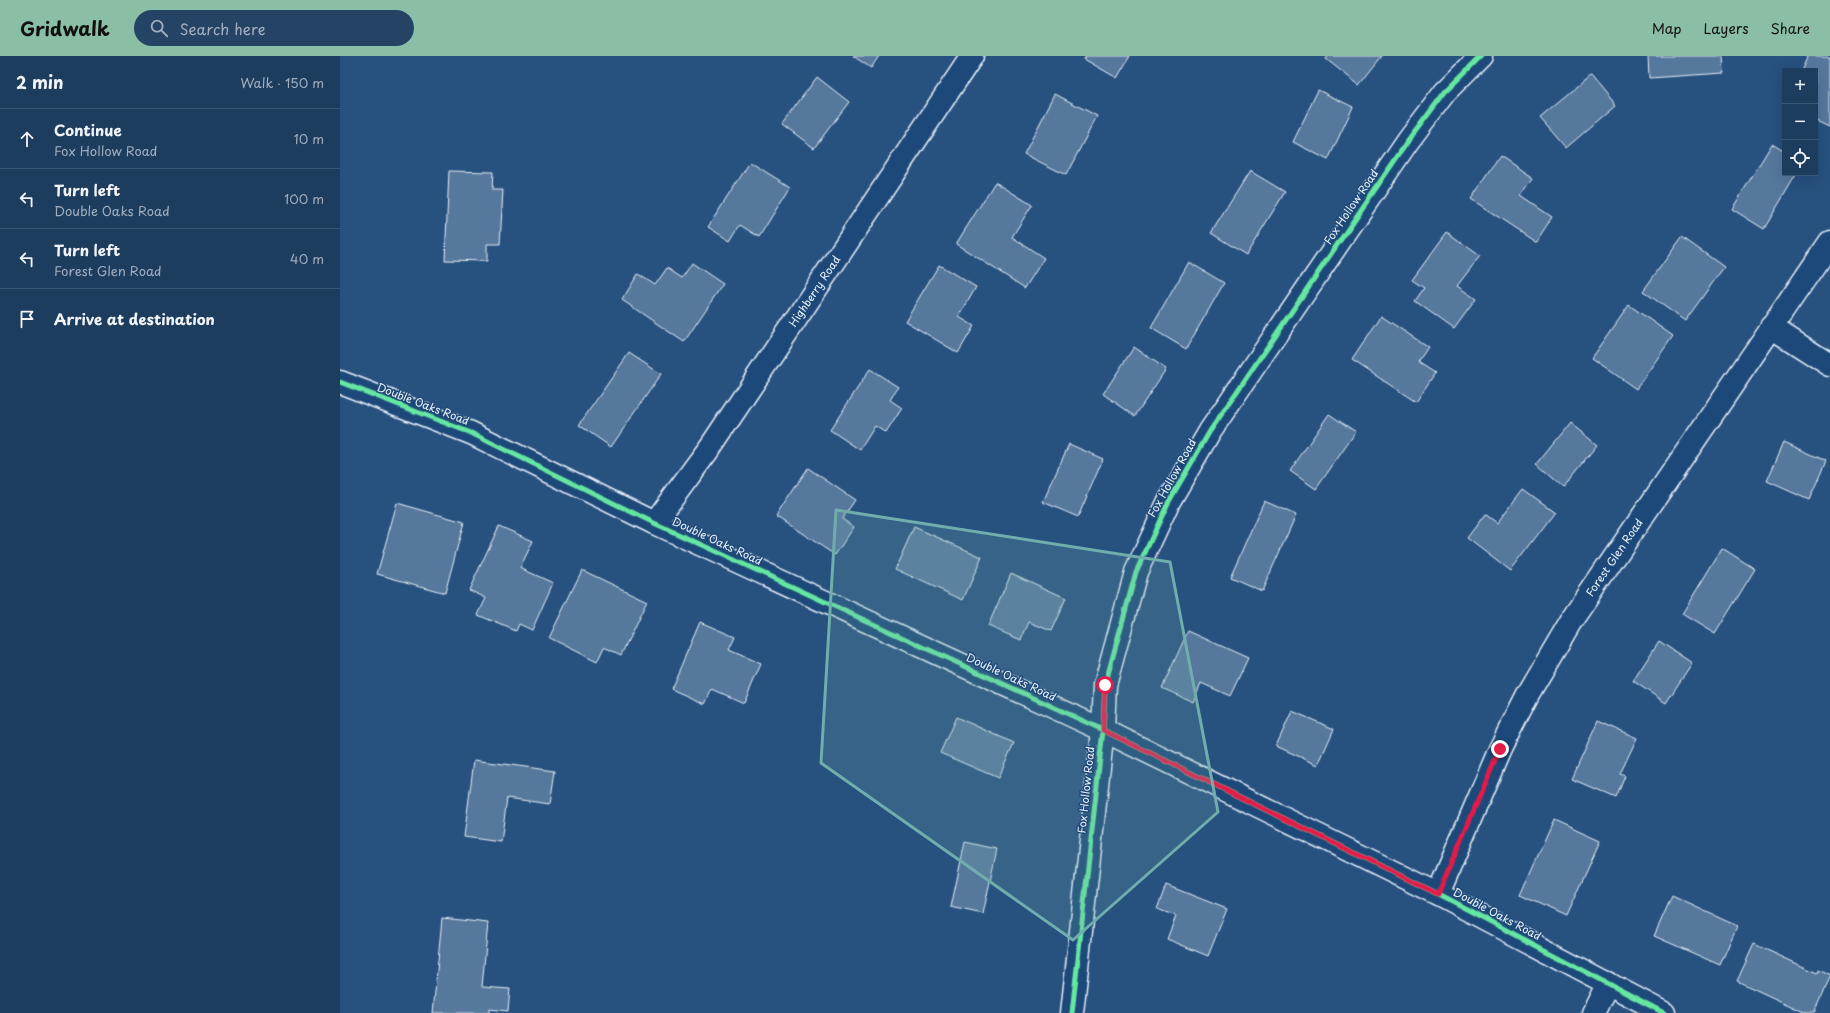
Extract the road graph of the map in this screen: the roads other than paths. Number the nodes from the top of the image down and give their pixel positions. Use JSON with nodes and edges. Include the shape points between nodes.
{"nodes":[{"id":1,"x":972,"y":56,"type":"edge"},
{"id":2,"x":1481,"y":56,"type":"edge"},
{"id":3,"x":1830,"y":242,"type":"edge"},
{"id":4,"x":1771,"y":327,"type":"junction"},
{"id":5,"x":1830,"y":365,"type":"edge"},
{"id":6,"x":340,"y":382,"type":"edge"},
{"id":7,"x":654,"y":523,"type":"junction"},
{"id":8,"x":1103,"y":730,"type":"junction"},
{"id":9,"x":1438,"y":894,"type":"junction"},
{"id":10,"x":1608,"y":983,"type":"junction"},
{"id":11,"x":1072,"y":1013,"type":"edge"},
{"id":12,"x":1593,"y":1013,"type":"edge"},
{"id":13,"x":1664,"y":1013,"type":"edge"}],
"edges":[{"from":1,"to":7,"type":"street","name":"Highberry Road","via":[[715,440]]},
{"from":2,"to":8,"type":"street","name":"Fox Hollow Road","via":[[1445,92],[1408,141],[1210,431],[1168,503],[1136,572],[1105,685]]},
{"from":3,"to":4,"type":"street","name":"Forest Glen Road"},
{"from":4,"to":5,"type":"street"},
{"from":4,"to":9,"type":"street","name":"Forest Glen Road","via":[[1570,622],[1528,694],[1500,749]]},
{"from":6,"to":7,"type":"street","name":"Double Oaks Road","via":[[471,433]]},
{"from":7,"to":8,"type":"street","name":"Double Oaks Road"},
{"from":8,"to":9,"type":"street","name":"Double Oaks Road"},
{"from":8,"to":11,"type":"street","name":"Fox Hollow Road"},
{"from":9,"to":10,"type":"street","name":"Double Oaks Road"},
{"from":10,"to":12,"type":"street"},
{"from":10,"to":13,"type":"street","name":"Double Oaks Road"}]}
